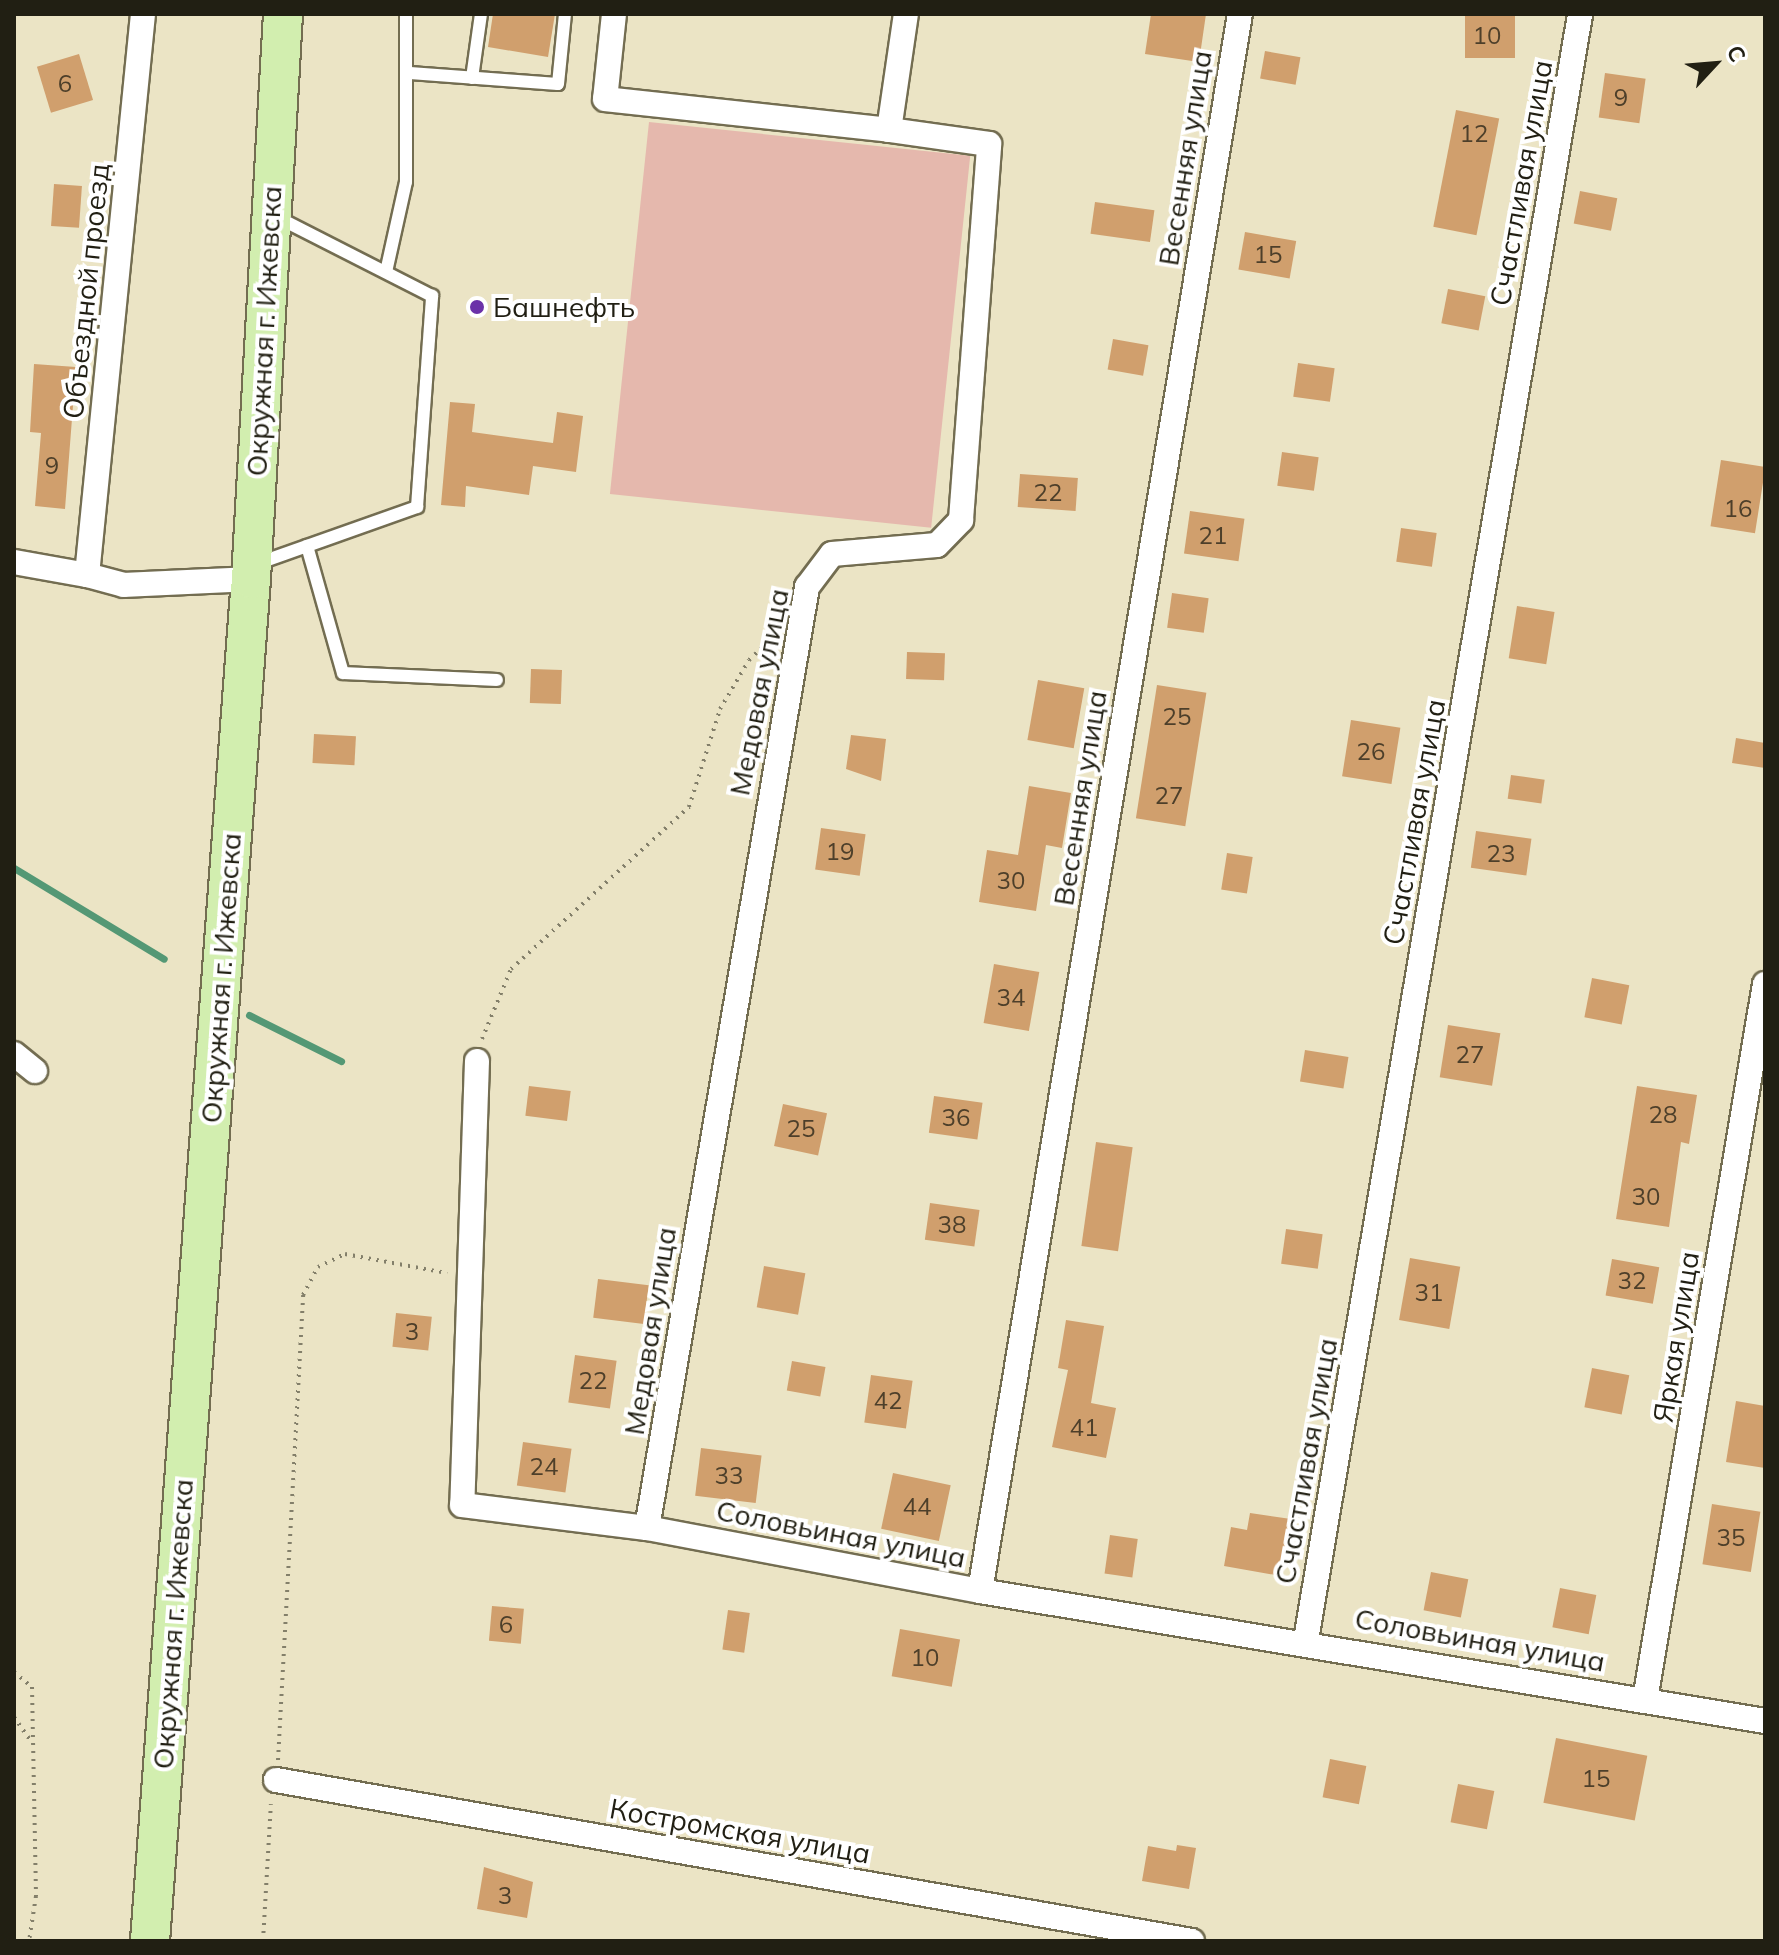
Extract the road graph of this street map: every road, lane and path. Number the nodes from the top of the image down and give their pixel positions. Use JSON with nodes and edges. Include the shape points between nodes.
{"nodes":[{"id":1,"x":143,"y":14,"type":"edge"},
{"id":2,"x":283,"y":14,"type":"edge"},
{"id":3,"x":406,"y":14,"type":"edge"},
{"id":4,"x":481,"y":14,"type":"edge"},
{"id":5,"x":565,"y":14,"type":"edge"},
{"id":6,"x":614,"y":14,"type":"edge"},
{"id":7,"x":906,"y":14,"type":"edge"},
{"id":8,"x":1240,"y":14,"type":"edge"},
{"id":9,"x":1580,"y":14,"type":"edge"},
{"id":10,"x":410,"y":73,"type":"junction"},
{"id":11,"x":472,"y":78,"type":"junction"},
{"id":12,"x":889,"y":130,"type":"junction"},
{"id":13,"x":270,"y":213,"type":"junction"},
{"id":14,"x":386,"y":272,"type":"junction"},
{"id":15,"x":307,"y":546,"type":"junction"},
{"id":16,"x":14,"y":562,"type":"edge"},
{"id":17,"x":252,"y":572,"type":"junction"},
{"id":18,"x":87,"y":575,"type":"junction"},
{"id":19,"x":800,"y":611,"type":"junction"},
{"id":20,"x":497,"y":680,"type":"dead end"},
{"id":21,"x":1765,"y":984,"type":"edge"},
{"id":22,"x":14,"y":1054,"type":"edge"},
{"id":23,"x":477,"y":1061,"type":"joint"},
{"id":24,"x":35,"y":1071,"type":"dead end"},
{"id":25,"x":470,"y":1277,"type":"junction"},
{"id":26,"x":647,"y":1528,"type":"junction"},
{"id":27,"x":980,"y":1591,"type":"junction"},
{"id":28,"x":1306,"y":1640,"type":"junction"},
{"id":29,"x":14,"y":1672,"type":"edge"},
{"id":30,"x":1645,"y":1700,"type":"junction"},
{"id":31,"x":14,"y":1717,"type":"edge"},
{"id":32,"x":1765,"y":1721,"type":"edge"},
{"id":33,"x":33,"y":1743,"type":"junction"},
{"id":34,"x":276,"y":1780,"type":"junction"},
{"id":35,"x":29,"y":1941,"type":"edge"},
{"id":36,"x":150,"y":1941,"type":"edge"},
{"id":37,"x":263,"y":1941,"type":"edge"},
{"id":38,"x":1192,"y":1941,"type":"edge"}],
"edges":[{"from":1,"to":18,"type":"street","name":"Объездной проезд"},
{"from":2,"to":13,"type":"main road","name":"Окружная г. Ижевска"},
{"from":3,"to":10,"type":"lane","via":[[401,50]]},
{"from":4,"to":11,"type":"lane"},
{"from":5,"to":11,"type":"lane","via":[[558,84]]},
{"from":6,"to":12,"type":"street","via":[[605,99]]},
{"from":7,"to":12,"type":"street"},
{"from":8,"to":27,"type":"street","name":"Весенняя улица"},
{"from":9,"to":28,"type":"street","name":"Счастливая улица"},
{"from":10,"to":11,"type":"lane"},
{"from":10,"to":14,"type":"lane","via":[[406,182]]},
{"from":12,"to":19,"type":"street","name":"Медовая улица","via":[[989,144],[961,520],[937,545],[832,554],[819,563]]},
{"from":13,"to":14,"type":"lane"},
{"from":13,"to":17,"type":"main road","name":"Окружная г. Ижевска"},
{"from":14,"to":15,"type":"lane","via":[[432,296],[417,507]]},
{"from":15,"to":17,"type":"lane"},
{"from":15,"to":20,"type":"lane","via":[[343,673]]},
{"from":16,"to":18,"type":"street"},
{"from":17,"to":18,"type":"street","via":[[124,585]]},
{"from":17,"to":36,"type":"main road","name":"Окружная г. Ижевска"},
{"from":19,"to":23,"type":"path","via":[[749,660],[720,709],[689,807],[511,969],[488,1015]]},
{"from":19,"to":26,"type":"street","name":"Медовая улица"},
{"from":21,"to":30,"type":"street","name":"Яркая улица"},
{"from":22,"to":24,"type":"street"},
{"from":23,"to":25,"type":"street","name":"Соловьиная улица"},
{"from":25,"to":26,"type":"street","name":"Соловьиная улица","via":[[462,1505]]},
{"from":25,"to":34,"type":"path","via":[[345,1254],[318,1267],[303,1295]]},
{"from":26,"to":27,"type":"street","name":"Соловьиная улица"},
{"from":27,"to":28,"type":"street","name":"Соловьиная улица"},
{"from":28,"to":30,"type":"street","name":"Соловьиная улица"},
{"from":29,"to":33,"type":"path","via":[[32,1687]]},
{"from":30,"to":32,"type":"street","name":"Соловьиная улица"},
{"from":31,"to":33,"type":"path"},
{"from":33,"to":35,"type":"path","via":[[36,1896]]},
{"from":34,"to":37,"type":"path"},
{"from":34,"to":38,"type":"street","name":"Костромская улица"}]}
